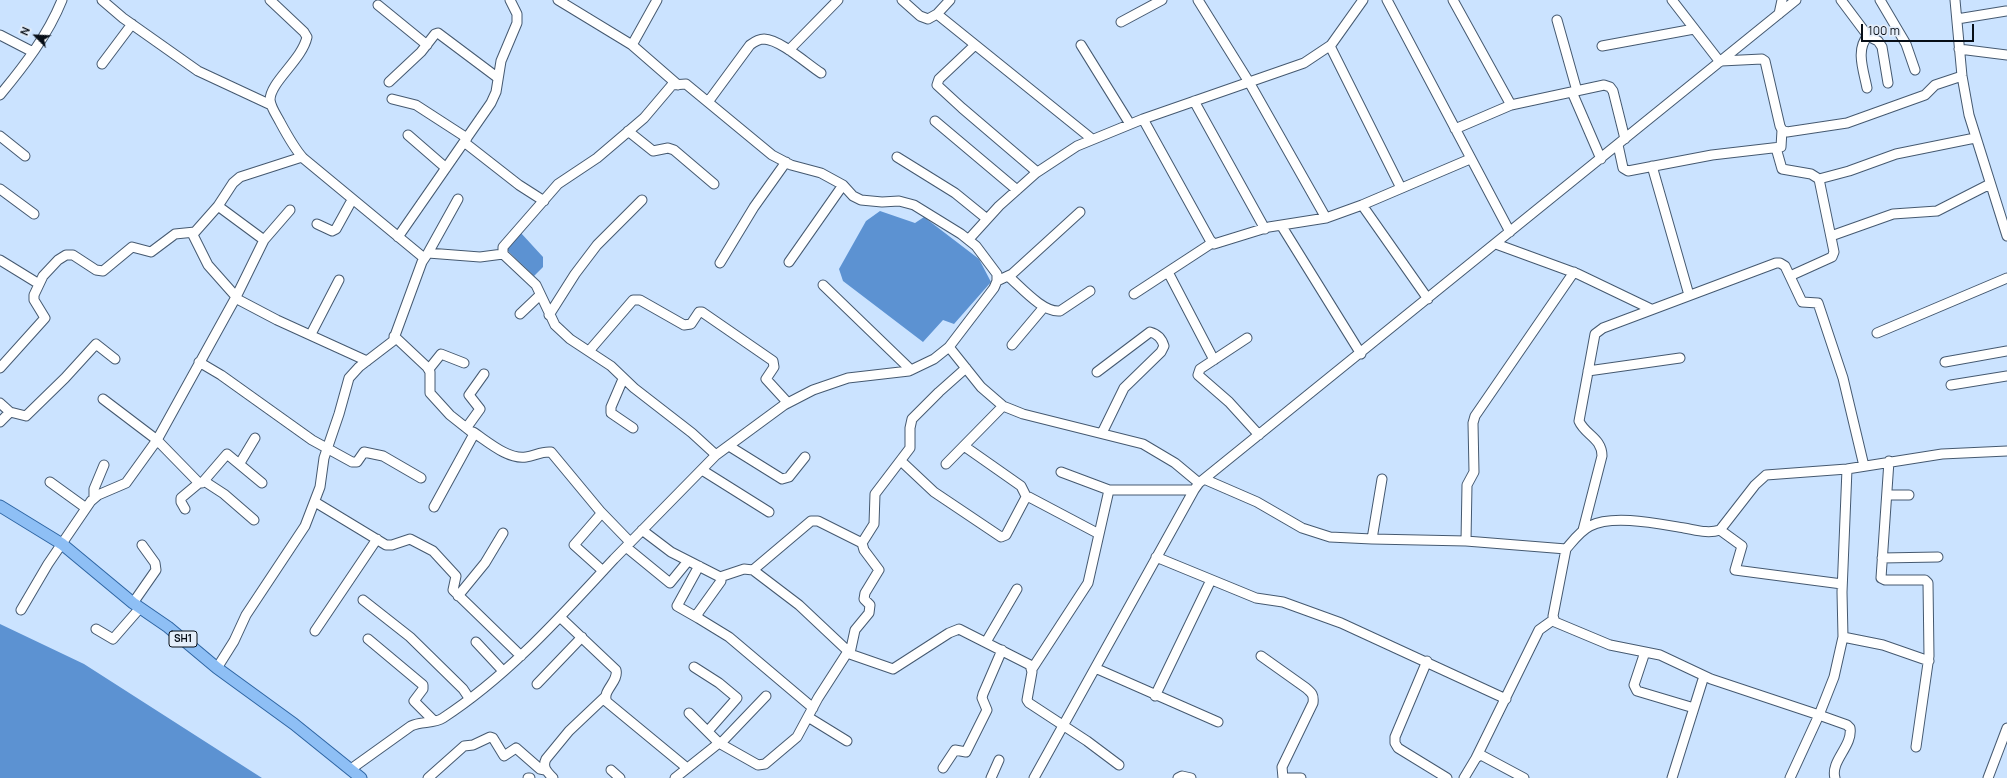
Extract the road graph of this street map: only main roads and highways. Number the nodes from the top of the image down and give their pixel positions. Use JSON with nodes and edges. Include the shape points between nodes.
{"nodes":[{"id":1,"x":0,"y":506,"type":"edge"},
{"id":2,"x":361,"y":778,"type":"edge"}],
"edges":[{"from":1,"to":2,"type":"main road","number":"SH1","via":[[62,544],[137,606],[168,627],[217,668],[276,710]]}]}
